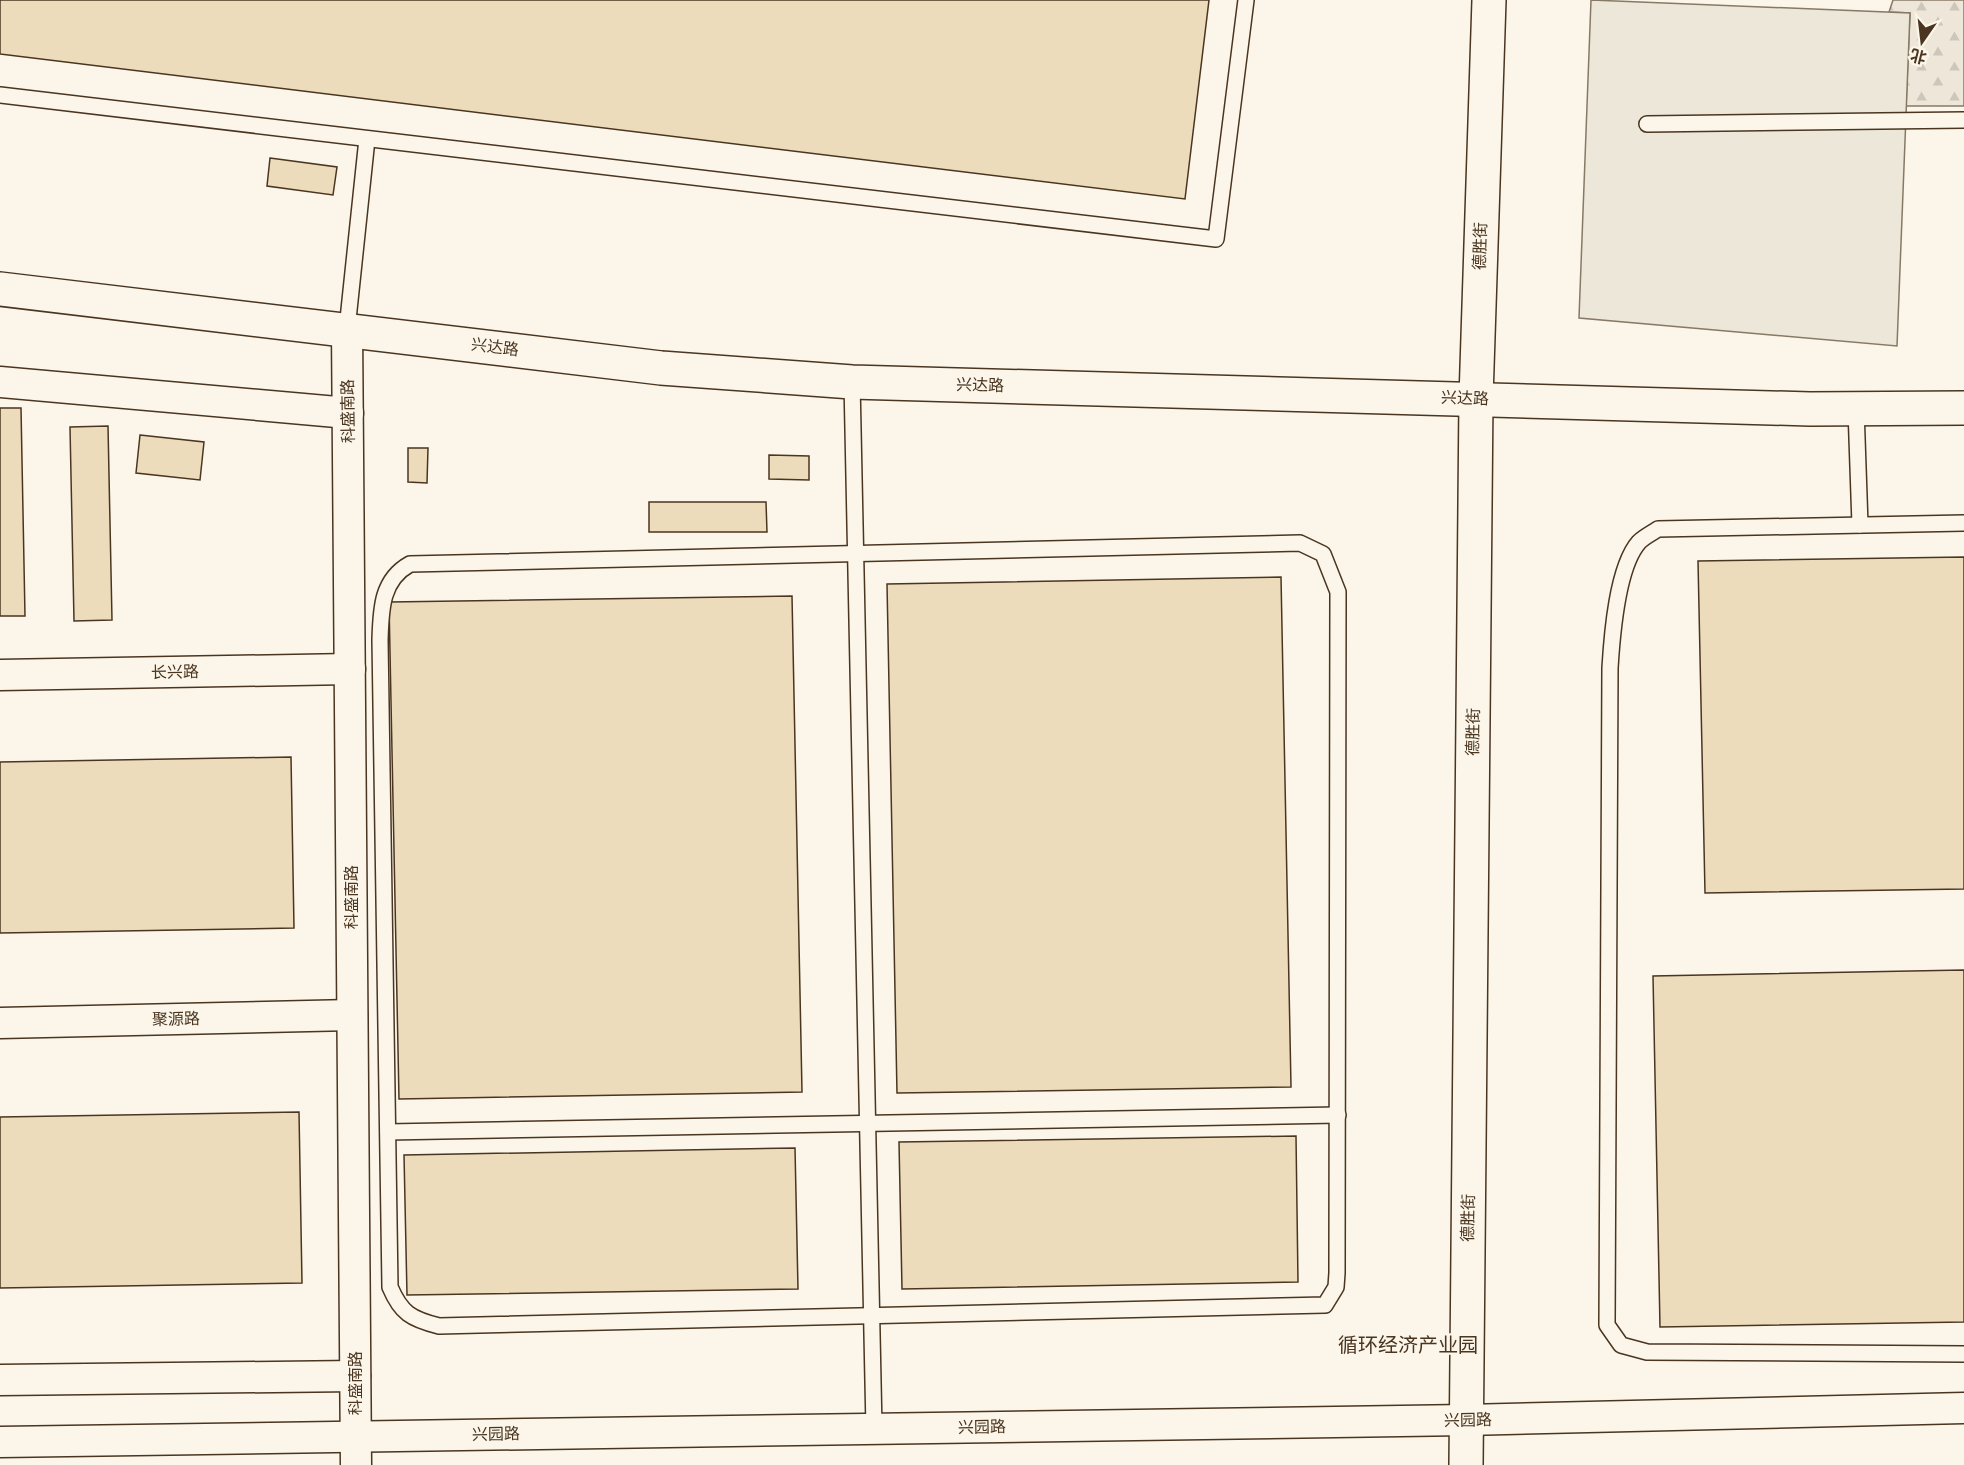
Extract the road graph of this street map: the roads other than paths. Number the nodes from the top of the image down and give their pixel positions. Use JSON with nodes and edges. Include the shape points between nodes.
{"nodes":[{"id":1,"x":1246,"y":0,"type":"edge"},
{"id":2,"x":1489,"y":0,"type":"edge"},
{"id":3,"x":0,"y":95,"type":"edge"},
{"id":4,"x":1964,"y":120,"type":"edge"},
{"id":5,"x":1647,"y":124,"type":"dead end"},
{"id":6,"x":367,"y":139,"type":"junction"},
{"id":7,"x":0,"y":289,"type":"edge"},
{"id":8,"x":347,"y":329,"type":"junction"},
{"id":9,"x":0,"y":382,"type":"edge"},
{"id":10,"x":852,"y":382,"type":"junction"},
{"id":11,"x":1476,"y":398,"type":"junction"},
{"id":12,"x":1964,"y":408,"type":"edge"},
{"id":13,"x":1856,"y":409,"type":"junction"},
{"id":14,"x":348,"y":413,"type":"junction"},
{"id":15,"x":1964,"y":524,"type":"edge"},
{"id":16,"x":1860,"y":525,"type":"junction"},
{"id":17,"x":855,"y":555,"type":"junction"},
{"id":18,"x":350,"y":669,"type":"junction"},
{"id":19,"x":0,"y":675,"type":"edge"},
{"id":20,"x":352,"y":1015,"type":"junction"},
{"id":21,"x":0,"y":1023,"type":"edge"},
{"id":22,"x":1338,"y":1115,"type":"junction"},
{"id":23,"x":868,"y":1124,"type":"junction"},
{"id":24,"x":388,"y":1132,"type":"junction"},
{"id":25,"x":872,"y":1316,"type":"junction"},
{"id":26,"x":1964,"y":1354,"type":"edge"},
{"id":27,"x":355,"y":1376,"type":"junction"},
{"id":28,"x":0,"y":1380,"type":"edge"},
{"id":29,"x":1964,"y":1408,"type":"edge"},
{"id":30,"x":1466,"y":1420,"type":"junction"},
{"id":31,"x":874,"y":1429,"type":"junction"},
{"id":32,"x":0,"y":1442,"type":"edge"},
{"id":33,"x":356,"y":1451,"type":"edge"},
{"id":34,"x":1466,"y":1465,"type":"edge"}],
"edges":[{"from":1,"to":6,"type":"lane","via":[[1216,239]]},
{"from":2,"to":11,"type":"street","name":"德胜街"},
{"from":3,"to":6,"type":"lane"},
{"from":4,"to":5,"type":"lane"},
{"from":6,"to":8,"type":"lane"},
{"from":7,"to":8,"type":"street","name":"兴达路"},
{"from":8,"to":10,"type":"street","name":"兴达路","via":[[661,368]]},
{"from":8,"to":14,"type":"street","name":"科盛南路"},
{"from":9,"to":14,"type":"street"},
{"from":10,"to":11,"type":"street","name":"兴达路"},
{"from":10,"to":17,"type":"lane"},
{"from":11,"to":13,"type":"street","name":"兴达路"},
{"from":11,"to":30,"type":"street","name":"德胜街"},
{"from":12,"to":13,"type":"street","name":"兴达路"},
{"from":13,"to":16,"type":"lane"},
{"from":14,"to":18,"type":"street","name":"科盛南路"},
{"from":15,"to":16,"type":"lane"},
{"from":16,"to":26,"type":"lane","via":[[1658,529],[1638,543],[1623,576],[1610,668],[1607,1325],[1621,1345],[1671,1354]]},
{"from":17,"to":22,"type":"lane","via":[[1300,543],[1323,554],[1338,592]]},
{"from":17,"to":23,"type":"lane"},
{"from":17,"to":24,"type":"lane","via":[[410,564],[393,578],[381,606],[380,640]]},
{"from":18,"to":19,"type":"street","name":"长兴路"},
{"from":18,"to":20,"type":"street","name":"科盛南路"},
{"from":20,"to":21,"type":"street","name":"聚源路"},
{"from":20,"to":27,"type":"street","name":"科盛南路"},
{"from":22,"to":23,"type":"lane"},
{"from":22,"to":25,"type":"lane","via":[[1336,1287],[1325,1305]]},
{"from":23,"to":24,"type":"lane"},
{"from":23,"to":25,"type":"lane"},
{"from":24,"to":25,"type":"lane","via":[[390,1287],[399,1308],[419,1322],[439,1326]]},
{"from":25,"to":31,"type":"lane"},
{"from":27,"to":28,"type":"street"},
{"from":27,"to":33,"type":"street","name":"科盛南路"},
{"from":29,"to":30,"type":"street","name":"兴园路"},
{"from":30,"to":31,"type":"street","name":"兴园路"},
{"from":30,"to":34,"type":"street","name":"德胜街"},
{"from":31,"to":33,"type":"street","name":"兴园路"},
{"from":32,"to":33,"type":"street","name":"兴园路"}]}
